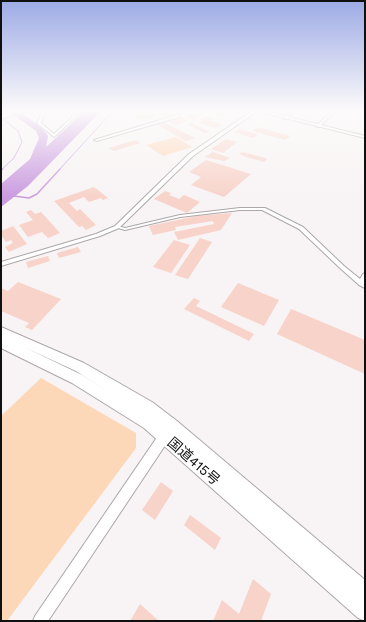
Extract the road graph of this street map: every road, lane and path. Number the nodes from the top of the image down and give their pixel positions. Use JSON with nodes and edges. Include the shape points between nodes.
{"nodes":[{"id":1,"x":212,"y":140,"type":"edge"},
{"id":2,"x":117,"y":226,"type":"junction"},
{"id":3,"x":1,"y":264,"type":"edge"},
{"id":4,"x":365,"y":275,"type":"edge"},
{"id":5,"x":363,"y":285,"type":"edge"},
{"id":6,"x":1,"y":332,"type":"edge"},
{"id":7,"x":1,"y":342,"type":"edge"},
{"id":8,"x":168,"y":431,"type":"junction"},
{"id":9,"x":365,"y":592,"type":"edge"},
{"id":10,"x":365,"y":611,"type":"edge"},
{"id":11,"x":40,"y":621,"type":"edge"}],
"edges":[{"from":1,"to":2,"type":"street","via":[[191,154]]},
{"from":2,"to":3,"type":"street","via":[[98,235]]},
{"from":2,"to":5,"type":"street","via":[[126,229],[180,216],[263,209],[301,228]]},
{"from":4,"to":5,"type":"street"},
{"from":6,"to":8,"type":"highway","name":"国道415号","via":[[80,367],[147,407]]},
{"from":7,"to":8,"type":"highway","name":"国道415号","via":[[77,379]]},
{"from":8,"to":9,"type":"highway","name":"国道415号"},
{"from":8,"to":10,"type":"highway","name":"国道415号"},
{"from":8,"to":11,"type":"street"}]}
